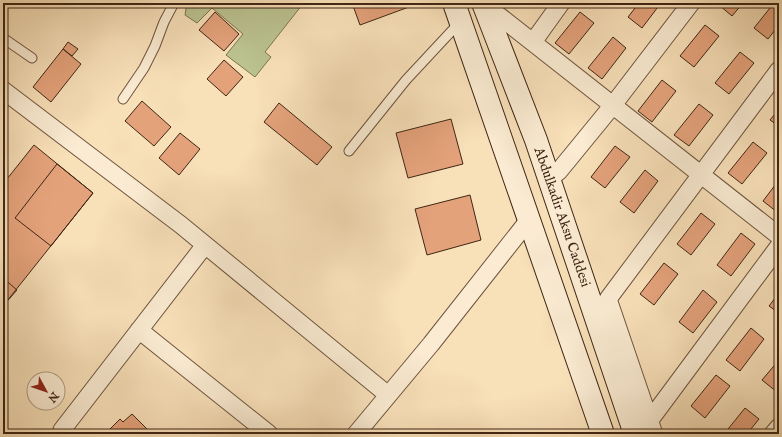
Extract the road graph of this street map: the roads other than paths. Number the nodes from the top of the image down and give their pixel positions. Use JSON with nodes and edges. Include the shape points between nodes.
{"nodes":[{"id":1,"x":174,"y":3,"type":"edge"},
{"id":2,"x":561,"y":3,"type":"edge"},
{"id":3,"x":691,"y":3,"type":"edge"},
{"id":4,"x":483,"y":4,"type":"edge"},
{"id":5,"x":457,"y":12,"type":"edge"},
{"id":6,"x":3,"y":38,"type":"edge"},
{"id":7,"x":533,"y":42,"type":"junction"},
{"id":8,"x":32,"y":58,"type":"dead end"},
{"id":9,"x":779,"y":70,"type":"edge"},
{"id":10,"x":3,"y":90,"type":"edge"},
{"id":11,"x":123,"y":98,"type":"dead end"},
{"id":12,"x":613,"y":105,"type":"junction"},
{"id":13,"x":349,"y":151,"type":"dead end"},
{"id":14,"x":702,"y":175,"type":"junction"},
{"id":15,"x":549,"y":179,"type":"junction"},
{"id":16,"x":528,"y":221,"type":"junction"},
{"id":17,"x":779,"y":236,"type":"edge"},
{"id":18,"x":206,"y":245,"type":"junction"},
{"id":19,"x":779,"y":246,"type":"edge"},
{"id":20,"x":139,"y":330,"type":"junction"},
{"id":21,"x":388,"y":396,"type":"junction"},
{"id":22,"x":779,"y":426,"type":"edge"},
{"id":23,"x":643,"y":429,"type":"edge"},
{"id":24,"x":61,"y":434,"type":"edge"},
{"id":25,"x":269,"y":434,"type":"edge"},
{"id":26,"x":356,"y":434,"type":"edge"},
{"id":27,"x":603,"y":434,"type":"edge"},
{"id":28,"x":773,"y":434,"type":"edge"}],
"edges":[{"from":1,"to":11,"type":"lane","via":[[144,68]]},
{"from":2,"to":7,"type":"street"},
{"from":3,"to":12,"type":"street"},
{"from":4,"to":7,"type":"street"},
{"from":4,"to":15,"type":"main road","name":"Abdulkadir Aksu Caddesi"},
{"from":5,"to":13,"type":"lane"},
{"from":5,"to":16,"type":"main road"},
{"from":6,"to":8,"type":"lane"},
{"from":7,"to":12,"type":"street"},
{"from":9,"to":14,"type":"street"},
{"from":10,"to":18,"type":"street"},
{"from":12,"to":14,"type":"street"},
{"from":12,"to":15,"type":"street"},
{"from":14,"to":17,"type":"street"},
{"from":14,"to":23,"type":"street","via":[[608,299]]},
{"from":15,"to":23,"type":"main road","name":"Abdulkadir Aksu Caddesi"},
{"from":16,"to":21,"type":"street"},
{"from":16,"to":27,"type":"main road"},
{"from":18,"to":20,"type":"street"},
{"from":18,"to":21,"type":"street"},
{"from":19,"to":23,"type":"street"},
{"from":20,"to":24,"type":"street"},
{"from":20,"to":25,"type":"street"},
{"from":21,"to":26,"type":"street"},
{"from":22,"to":28,"type":"street"}]}
